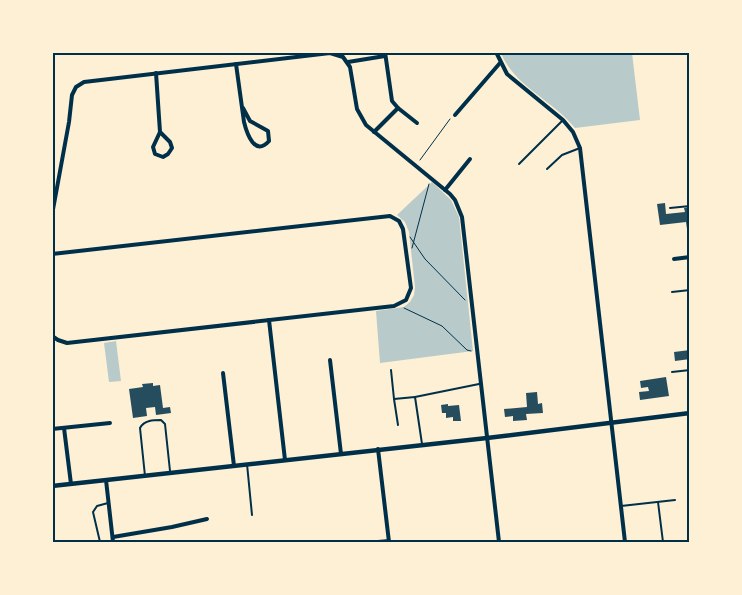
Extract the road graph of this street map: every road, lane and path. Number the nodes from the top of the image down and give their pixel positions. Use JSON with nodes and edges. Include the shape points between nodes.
{"nodes":[{"id":1,"x":496,"y":52,"type":"edge"},
{"id":2,"x":385,"y":54,"type":"edge"},
{"id":3,"x":348,"y":62,"type":"junction"},
{"id":4,"x":500,"y":63,"type":"junction"},
{"id":5,"x":236,"y":64,"type":"junction"},
{"id":6,"x":156,"y":73,"type":"junction"},
{"id":7,"x":243,"y":108,"type":"junction"},
{"id":8,"x":398,"y":108,"type":"junction"},
{"id":9,"x":455,"y":115,"type":"joint"},
{"id":10,"x":563,"y":120,"type":"junction"},
{"id":11,"x":417,"y":123,"type":"dead end"},
{"id":12,"x":160,"y":132,"type":"junction"},
{"id":13,"x":374,"y":132,"type":"junction"},
{"id":14,"x":580,"y":148,"type":"junction"},
{"id":15,"x":470,"y":159,"type":"dead end"},
{"id":16,"x":519,"y":164,"type":"dead end"},
{"id":17,"x":415,"y":166,"type":"junction"},
{"id":18,"x":548,"y":169,"type":"dead end"},
{"id":19,"x":432,"y":180,"type":"junction"},
{"id":20,"x":445,"y":190,"type":"junction"},
{"id":21,"x":54,"y":194,"type":"edge"},
{"id":22,"x":690,"y":206,"type":"edge"},
{"id":23,"x":670,"y":208,"type":"dead end"},
{"id":24,"x":52,"y":215,"type":"edge"},
{"id":25,"x":403,"y":229,"type":"junction"},
{"id":26,"x":414,"y":242,"type":"junction"},
{"id":27,"x":406,"y":249,"type":"junction"},
{"id":28,"x":52,"y":254,"type":"edge"},
{"id":29,"x":690,"y":257,"type":"edge"},
{"id":30,"x":674,"y":259,"type":"dead end"},
{"id":31,"x":690,"y":290,"type":"edge"},
{"id":32,"x":672,"y":292,"type":"dead end"},
{"id":33,"x":472,"y":302,"type":"junction"},
{"id":34,"x":398,"y":305,"type":"junction"},
{"id":35,"x":269,"y":320,"type":"junction"},
{"id":36,"x":52,"y":336,"type":"edge"},
{"id":37,"x":477,"y":352,"type":"junction"},
{"id":38,"x":330,"y":360,"type":"dead end"},
{"id":39,"x":391,"y":370,"type":"dead end"},
{"id":40,"x":690,"y":370,"type":"edge"},
{"id":41,"x":672,"y":372,"type":"dead end"},
{"id":42,"x":223,"y":373,"type":"dead end"},
{"id":43,"x":480,"y":384,"type":"junction"},
{"id":44,"x":415,"y":397,"type":"junction"},
{"id":45,"x":394,"y":399,"type":"junction"},
{"id":46,"x":690,"y":413,"type":"edge"},
{"id":47,"x":110,"y":423,"type":"dead end"},
{"id":48,"x":612,"y":423,"type":"junction"},
{"id":49,"x":398,"y":425,"type":"dead end"},
{"id":50,"x":64,"y":428,"type":"junction"},
{"id":51,"x":52,"y":429,"type":"edge"},
{"id":52,"x":487,"y":438,"type":"junction"},
{"id":53,"x":422,"y":444,"type":"junction"},
{"id":54,"x":378,"y":449,"type":"junction"},
{"id":55,"x":341,"y":454,"type":"junction"},
{"id":56,"x":285,"y":460,"type":"junction"},
{"id":57,"x":247,"y":464,"type":"junction"},
{"id":58,"x":234,"y":466,"type":"junction"},
{"id":59,"x":170,"y":473,"type":"junction"},
{"id":60,"x":145,"y":476,"type":"junction"},
{"id":61,"x":106,"y":480,"type":"junction"},
{"id":62,"x":71,"y":484,"type":"junction"},
{"id":63,"x":52,"y":486,"type":"edge"},
{"id":64,"x":675,"y":500,"type":"dead end"},
{"id":65,"x":658,"y":502,"type":"junction"},
{"id":66,"x":108,"y":503,"type":"junction"},
{"id":67,"x":621,"y":506,"type":"junction"},
{"id":68,"x":252,"y":515,"type":"dead end"},
{"id":69,"x":207,"y":519,"type":"dead end"},
{"id":70,"x":113,"y":540,"type":"edge"},
{"id":71,"x":100,"y":542,"type":"edge"},
{"id":72,"x":378,"y":542,"type":"edge"},
{"id":73,"x":389,"y":542,"type":"edge"},
{"id":74,"x":498,"y":542,"type":"edge"},
{"id":75,"x":625,"y":542,"type":"edge"},
{"id":76,"x":663,"y":542,"type":"edge"}],
"edges":[{"from":1,"to":4,"type":"street"},
{"from":2,"to":3,"type":"street"},
{"from":2,"to":8,"type":"street","via":[[390,96]]},
{"from":3,"to":5,"type":"street","via":[[343,56],[330,54]]},
{"from":3,"to":13,"type":"street","via":[[357,109]]},
{"from":4,"to":9,"type":"street"},
{"from":4,"to":10,"type":"street","via":[[513,80]]},
{"from":5,"to":6,"type":"street"},
{"from":5,"to":7,"type":"street"},
{"from":6,"to":12,"type":"street"},
{"from":6,"to":21,"type":"street","via":[[84,82],[76,87]]},
{"from":7,"to":7,"type":"street","via":[[246,130],[252,142],[258,146],[268,143],[268,132],[250,121]]},
{"from":8,"to":11,"type":"street"},
{"from":8,"to":13,"type":"street"},
{"from":9,"to":17,"type":"path"},
{"from":10,"to":14,"type":"street"},
{"from":10,"to":16,"type":"lane"},
{"from":12,"to":12,"type":"street","via":[[153,147],[155,154],[162,157],[172,148]]},
{"from":13,"to":17,"type":"street"},
{"from":14,"to":18,"type":"lane","via":[[562,156]]},
{"from":14,"to":48,"type":"street"},
{"from":15,"to":20,"type":"street"},
{"from":17,"to":19,"type":"street"},
{"from":19,"to":20,"type":"street"},
{"from":19,"to":26,"type":"path"},
{"from":20,"to":33,"type":"street","via":[[455,200],[462,217]]},
{"from":21,"to":24,"type":"street"},
{"from":22,"to":23,"type":"lane"},
{"from":25,"to":26,"type":"path"},
{"from":25,"to":27,"type":"street"},
{"from":25,"to":28,"type":"street","via":[[401,223],[387,216]]},
{"from":26,"to":27,"type":"path","via":[[412,248]]},
{"from":26,"to":33,"type":"path","via":[[425,259],[467,303]]},
{"from":27,"to":34,"type":"street","via":[[411,291]]},
{"from":29,"to":30,"type":"street"},
{"from":31,"to":32,"type":"lane"},
{"from":33,"to":37,"type":"street"},
{"from":34,"to":35,"type":"street"},
{"from":34,"to":37,"type":"path","via":[[442,326],[467,350]]},
{"from":35,"to":36,"type":"street","via":[[67,343]]},
{"from":35,"to":56,"type":"street"},
{"from":37,"to":43,"type":"street"},
{"from":38,"to":55,"type":"street"},
{"from":39,"to":45,"type":"lane"},
{"from":40,"to":41,"type":"lane"},
{"from":42,"to":58,"type":"street"},
{"from":43,"to":44,"type":"lane"},
{"from":43,"to":52,"type":"street"},
{"from":44,"to":45,"type":"lane"},
{"from":44,"to":53,"type":"lane"},
{"from":45,"to":49,"type":"lane"},
{"from":46,"to":48,"type":"street"},
{"from":47,"to":50,"type":"street"},
{"from":48,"to":52,"type":"street"},
{"from":48,"to":67,"type":"street"},
{"from":50,"to":51,"type":"street"},
{"from":50,"to":62,"type":"street"},
{"from":52,"to":53,"type":"street"},
{"from":52,"to":74,"type":"street"},
{"from":53,"to":54,"type":"street"},
{"from":54,"to":55,"type":"street"},
{"from":54,"to":73,"type":"street"},
{"from":55,"to":56,"type":"street"},
{"from":56,"to":57,"type":"street"},
{"from":57,"to":58,"type":"street"},
{"from":57,"to":68,"type":"lane"},
{"from":58,"to":59,"type":"street"},
{"from":59,"to":60,"type":"street"},
{"from":59,"to":60,"type":"lane","via":[[165,424],[159,420],[141,426]]},
{"from":60,"to":61,"type":"street"},
{"from":61,"to":62,"type":"street"},
{"from":61,"to":66,"type":"street"},
{"from":62,"to":63,"type":"street"},
{"from":64,"to":65,"type":"lane"},
{"from":65,"to":67,"type":"lane"},
{"from":65,"to":76,"type":"lane"},
{"from":66,"to":70,"type":"street"},
{"from":66,"to":71,"type":"lane","via":[[96,506],[93,512]]},
{"from":67,"to":75,"type":"street"},
{"from":69,"to":70,"type":"street"},
{"from":72,"to":73,"type":"street"}]}
